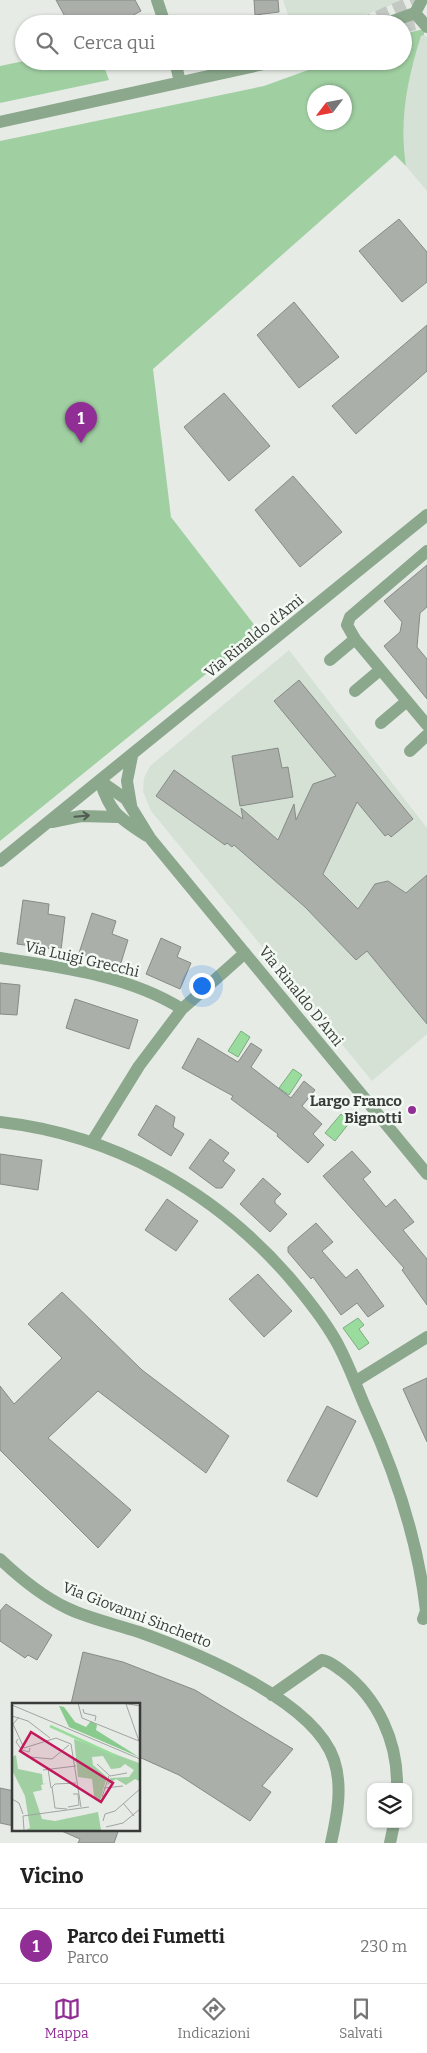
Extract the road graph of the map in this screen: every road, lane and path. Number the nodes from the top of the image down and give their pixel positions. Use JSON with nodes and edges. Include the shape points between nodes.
{"nodes":[{"id":1,"x":157,"y":0,"type":"edge"},
{"id":2,"x":422,"y":0,"type":"edge"},
{"id":3,"x":414,"y":13,"type":"junction"},
{"id":4,"x":162,"y":15,"type":"edge"},
{"id":5,"x":409,"y":15,"type":"edge"},
{"id":6,"x":427,"y":27,"type":"edge"},
{"id":7,"x":177,"y":70,"type":"edge"},
{"id":8,"x":232,"y":70,"type":"edge"},
{"id":9,"x":180,"y":82,"type":"junction"},
{"id":10,"x":0,"y":122,"type":"edge"},
{"id":11,"x":427,"y":515,"type":"edge"},
{"id":12,"x":427,"y":551,"type":"edge"},
{"id":13,"x":355,"y":639,"type":"junction"},
{"id":14,"x":330,"y":660,"type":"dead end"},
{"id":15,"x":380,"y":670,"type":"junction"},
{"id":16,"x":355,"y":690,"type":"dead end"},
{"id":17,"x":407,"y":701,"type":"junction"},
{"id":18,"x":381,"y":723,"type":"dead end"},
{"id":19,"x":427,"y":725,"type":"edge"},
{"id":20,"x":427,"y":735,"type":"edge"},
{"id":21,"x":410,"y":751,"type":"dead end"},
{"id":22,"x":132,"y":756,"type":"junction"},
{"id":23,"x":100,"y":781,"type":"junction"},
{"id":24,"x":131,"y":806,"type":"junction"},
{"id":25,"x":118,"y":817,"type":"junction"},
{"id":26,"x":47,"y":823,"type":"junction"},
{"id":27,"x":150,"y":838,"type":"junction"},
{"id":28,"x":0,"y":861,"type":"edge"},
{"id":29,"x":245,"y":953,"type":"junction"},
{"id":30,"x":0,"y":958,"type":"edge"},
{"id":31,"x":182,"y":1010,"type":"junction"},
{"id":32,"x":0,"y":1122,"type":"edge"},
{"id":33,"x":92,"y":1142,"type":"junction"},
{"id":34,"x":427,"y":1174,"type":"edge"},
{"id":35,"x":427,"y":1337,"type":"edge"},
{"id":36,"x":356,"y":1381,"type":"junction"},
{"id":37,"x":0,"y":1559,"type":"edge"},
{"id":38,"x":423,"y":1619,"type":"dead end"},
{"id":39,"x":272,"y":1695,"type":"junction"},
{"id":40,"x":397,"y":1783,"type":"edge"},
{"id":41,"x":393,"y":1828,"type":"edge"},
{"id":42,"x":331,"y":1843,"type":"edge"},
{"id":43,"x":390,"y":1843,"type":"edge"}],
"edges":[{"from":1,"to":4,"type":"street"},
{"from":2,"to":3,"type":"street"},
{"from":3,"to":5,"type":"street"},
{"from":3,"to":6,"type":"street"},
{"from":7,"to":9,"type":"street"},
{"from":8,"to":9,"type":"street"},
{"from":9,"to":10,"type":"street"},
{"from":11,"to":22,"type":"street","name":"Via Rinaldo d'Ami"},
{"from":12,"to":13,"type":"street","via":[[350,617],[347,625]]},
{"from":13,"to":14,"type":"street"},
{"from":13,"to":15,"type":"street"},
{"from":15,"to":16,"type":"street"},
{"from":15,"to":17,"type":"street"},
{"from":17,"to":18,"type":"street"},
{"from":17,"to":19,"type":"street"},
{"from":20,"to":21,"type":"street"},
{"from":22,"to":23,"type":"street","name":"Via Rinaldo d'Ami"},
{"from":22,"to":24,"type":"street","name":"Via Rinaldo D'Ami","via":[[127,781]]},
{"from":23,"to":24,"type":"street","name":"Via Rinaldo D'Ami","via":[[123,796]]},
{"from":23,"to":25,"type":"street","name":"Via Rinaldo D'Ami"},
{"from":23,"to":26,"type":"street","name":"Via Rinaldo d'Ami"},
{"from":24,"to":27,"type":"street","name":"Via Rinaldo D'Ami"},
{"from":26,"to":25,"type":"street","one_way":true,"via":[[81,816]]},
{"from":25,"to":27,"type":"street","name":"Via Rinaldo D'Ami"},
{"from":26,"to":28,"type":"street","name":"Via Rinaldo d'Ami"},
{"from":27,"to":29,"type":"street","name":"Via Rinaldo D'Ami"},
{"from":29,"to":31,"type":"street"},
{"from":29,"to":34,"type":"street","name":"Via Rinaldo D'Ami"},
{"from":30,"to":31,"type":"street","name":"Via Luigi Grecchi","via":[[110,980],[158,997]]},
{"from":31,"to":33,"type":"street","via":[[139,1066]]},
{"from":32,"to":33,"type":"street"},
{"from":33,"to":36,"type":"street","via":[[141,1162],[184,1185],[244,1231],[309,1302],[335,1340]]},
{"from":35,"to":36,"type":"street"},
{"from":36,"to":38,"type":"street","via":[[410,1522],[424,1588],[426,1611]]},
{"from":37,"to":39,"type":"street","name":"Via Giovanni Sinchetto","via":[[34,1588],[69,1609],[182,1649]]},
{"from":39,"to":40,"type":"street","via":[[322,1660],[332,1664],[358,1686],[384,1724],[395,1760]]},
{"from":39,"to":42,"type":"street","name":"Via Giovanni Sinchetto","via":[[315,1728],[334,1760],[338,1800]]},
{"from":41,"to":43,"type":"street"}]}
